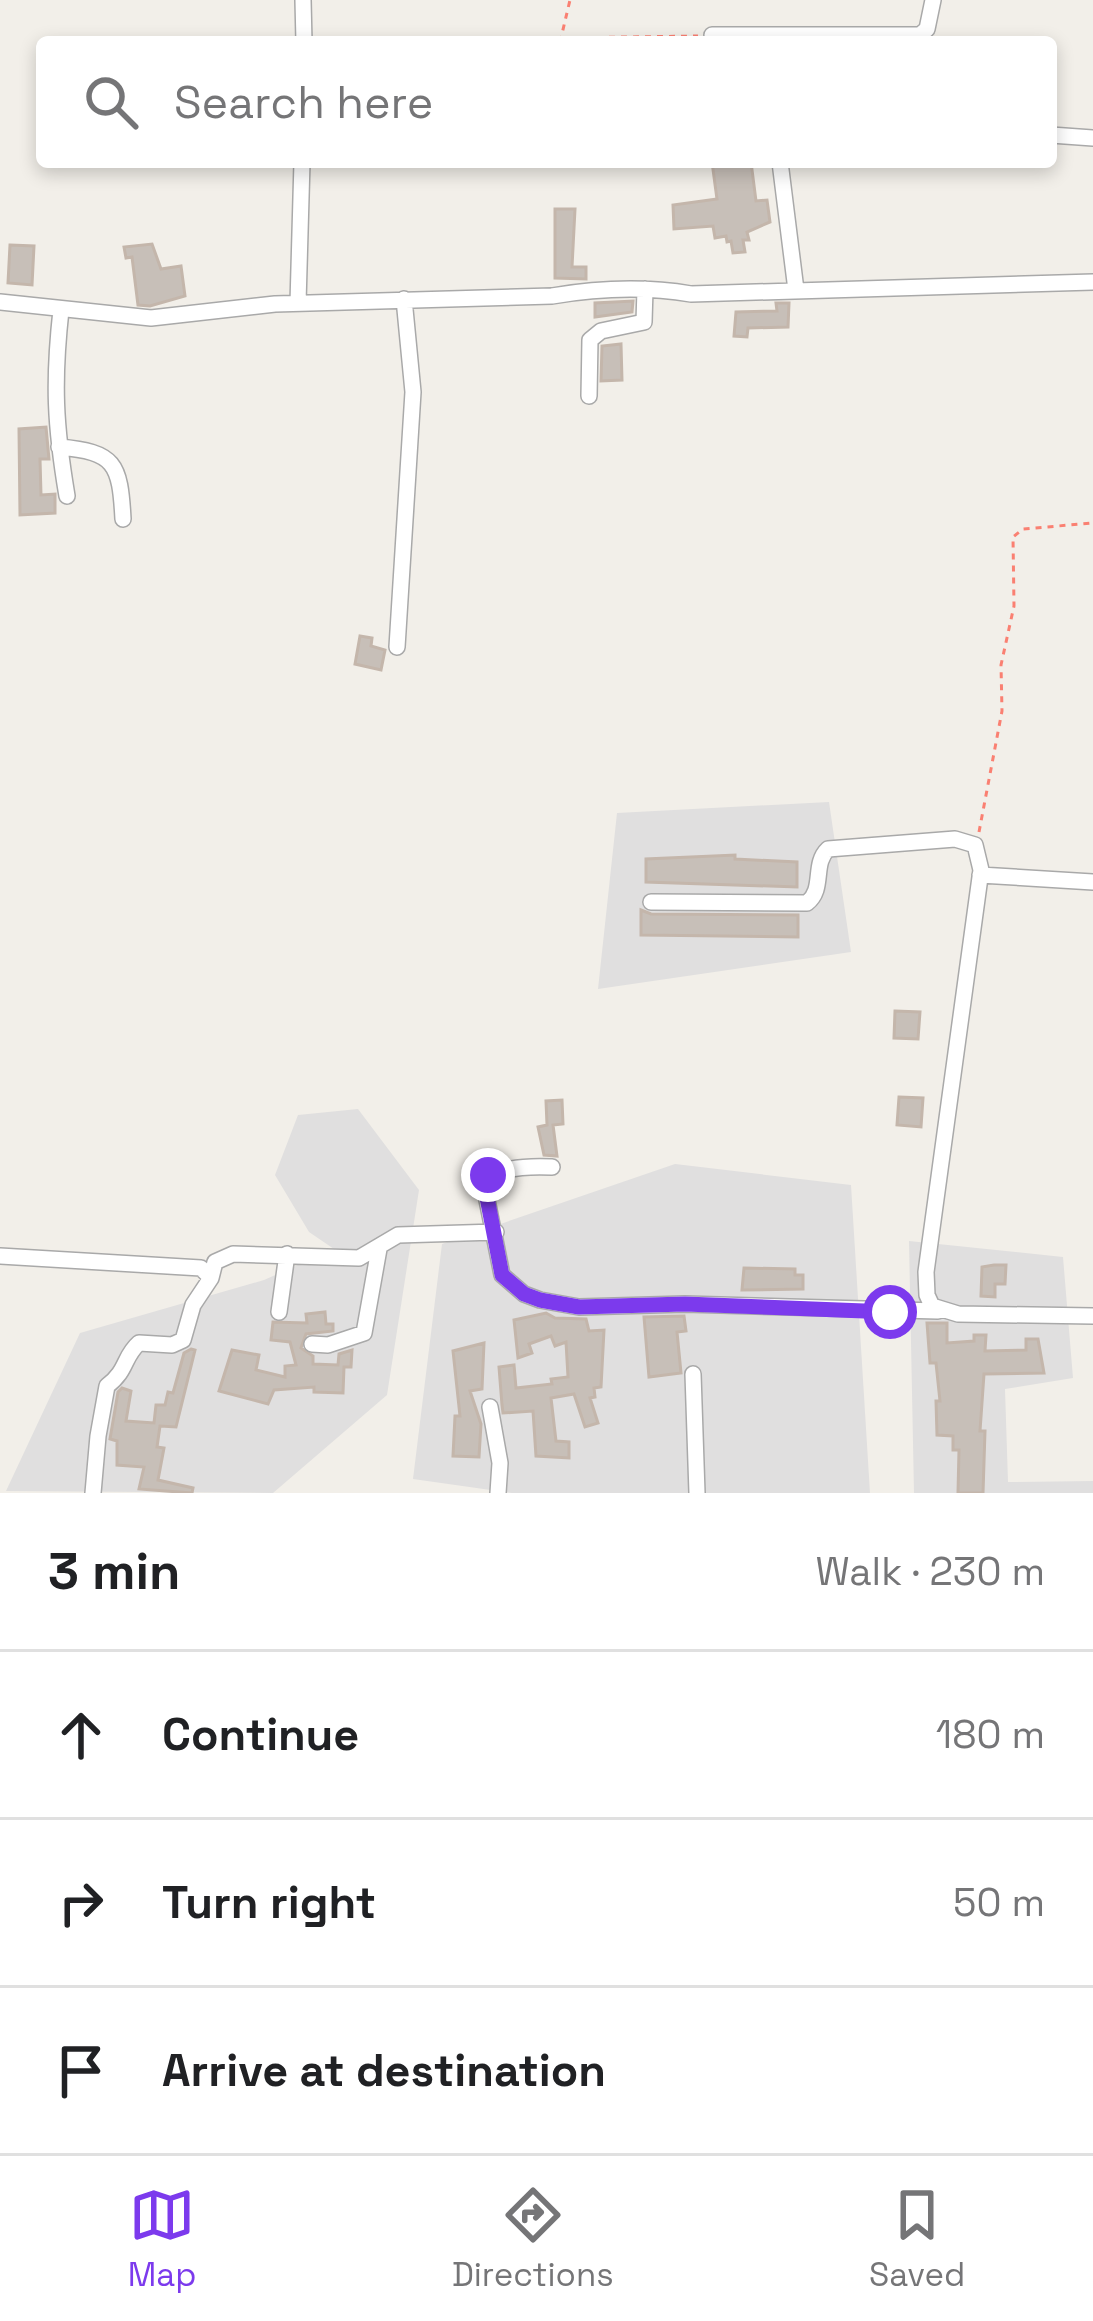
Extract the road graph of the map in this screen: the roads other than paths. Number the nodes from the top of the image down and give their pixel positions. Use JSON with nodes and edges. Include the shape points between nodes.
{"nodes":[{"id":1,"x":303,"y":0,"type":"edge"},
{"id":2,"x":933,"y":0,"type":"edge"},
{"id":3,"x":712,"y":35,"type":"road end"},
{"id":4,"x":304,"y":36,"type":"edge"},
{"id":5,"x":733,"y":36,"type":"edge"},
{"id":6,"x":872,"y":36,"type":"edge"},
{"id":7,"x":1057,"y":135,"type":"edge"},
{"id":8,"x":1093,"y":138,"type":"edge"},
{"id":9,"x":302,"y":168,"type":"edge"},
{"id":10,"x":781,"y":168,"type":"edge"},
{"id":11,"x":1093,"y":282,"type":"edge"},
{"id":12,"x":645,"y":289,"type":"junction"},
{"id":13,"x":796,"y":290,"type":"junction"},
{"id":14,"x":404,"y":299,"type":"junction"},
{"id":15,"x":0,"y":302,"type":"edge"},
{"id":16,"x":298,"y":303,"type":"junction"},
{"id":17,"x":61,"y":310,"type":"junction"},
{"id":18,"x":589,"y":396,"type":"dead end"},
{"id":19,"x":59,"y":447,"type":"junction"},
{"id":20,"x":67,"y":496,"type":"dead end"},
{"id":21,"x":123,"y":519,"type":"dead end"},
{"id":22,"x":397,"y":647,"type":"dead end"},
{"id":23,"x":980,"y":875,"type":"junction"},
{"id":24,"x":1093,"y":882,"type":"edge"},
{"id":25,"x":651,"y":902,"type":"dead end"},
{"id":26,"x":552,"y":1168,"type":"dead end"},
{"id":27,"x":496,"y":1232,"type":"junction"},
{"id":28,"x":380,"y":1249,"type":"junction"},
{"id":29,"x":287,"y":1254,"type":"junction"},
{"id":30,"x":0,"y":1256,"type":"edge"},
{"id":31,"x":211,"y":1278,"type":"junction"},
{"id":32,"x":947,"y":1310,"type":"junction"},
{"id":33,"x":280,"y":1312,"type":"dead end"},
{"id":34,"x":1093,"y":1316,"type":"edge"},
{"id":35,"x":312,"y":1344,"type":"dead end"},
{"id":36,"x":693,"y":1375,"type":"dead end"},
{"id":37,"x":490,"y":1406,"type":"dead end"},
{"id":38,"x":93,"y":1493,"type":"edge"},
{"id":39,"x":499,"y":1493,"type":"edge"},
{"id":40,"x":697,"y":1493,"type":"edge"}],
"edges":[{"from":1,"to":4,"type":"street"},
{"from":2,"to":6,"type":"street","via":[[920,35]]},
{"from":3,"to":5,"type":"street"},
{"from":7,"to":8,"type":"street"},
{"from":9,"to":16,"type":"street"},
{"from":10,"to":13,"type":"street"},
{"from":11,"to":13,"type":"street"},
{"from":12,"to":13,"type":"street"},
{"from":12,"to":14,"type":"street"},
{"from":12,"to":18,"type":"street","via":[[644,322],[604,329],[590,340]]},
{"from":14,"to":16,"type":"street"},
{"from":14,"to":22,"type":"street","via":[[413,392]]},
{"from":15,"to":17,"type":"street"},
{"from":16,"to":17,"type":"street","via":[[151,318]]},
{"from":17,"to":19,"type":"street","via":[[53,381]]},
{"from":19,"to":20,"type":"street"},
{"from":19,"to":21,"type":"street","via":[[98,451],[113,464]]},
{"from":23,"to":24,"type":"street"},
{"from":23,"to":25,"type":"street","via":[[975,845],[955,839],[828,849],[807,903]]},
{"from":23,"to":32,"type":"street","via":[[926,1272],[932,1306]]},
{"from":26,"to":27,"type":"street","via":[[485,1176]]},
{"from":27,"to":28,"type":"street","via":[[398,1235]]},
{"from":27,"to":32,"type":"street","via":[[505,1279],[560,1305]]},
{"from":28,"to":29,"type":"street","via":[[359,1258]]},
{"from":28,"to":35,"type":"street","via":[[364,1333]]},
{"from":29,"to":31,"type":"street","via":[[228,1256],[215,1262]]},
{"from":29,"to":33,"type":"street"},
{"from":30,"to":31,"type":"street","via":[[201,1268]]},
{"from":31,"to":38,"type":"street","via":[[183,1340],[139,1343],[107,1386]]},
{"from":32,"to":34,"type":"street"},
{"from":36,"to":40,"type":"street"},
{"from":37,"to":39,"type":"street"}]}
